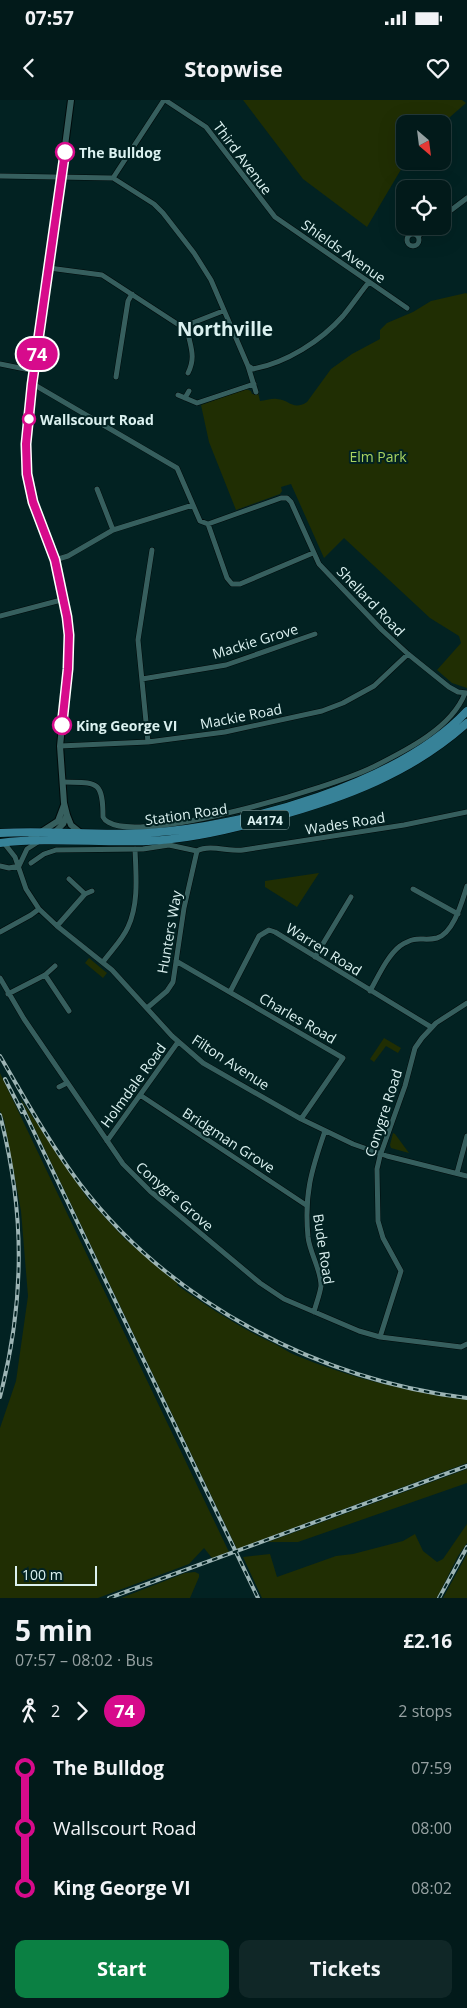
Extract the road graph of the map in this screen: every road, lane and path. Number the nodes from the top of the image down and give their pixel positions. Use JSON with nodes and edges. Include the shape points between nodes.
{"nodes":[{"id":1,"x":71,"y":100,"type":"edge"},
{"id":2,"x":165,"y":100,"type":"edge"},
{"id":3,"x":0,"y":176,"type":"edge"},
{"id":4,"x":62,"y":176,"type":"junction"},
{"id":5,"x":113,"y":178,"type":"junction"},
{"id":6,"x":467,"y":198,"type":"edge"},
{"id":7,"x":451,"y":210,"type":"edge"},
{"id":8,"x":275,"y":218,"type":"joint"},
{"id":9,"x":49,"y":268,"type":"junction"},
{"id":10,"x":369,"y":282,"type":"junction"},
{"id":11,"x":132,"y":294,"type":"junction"},
{"id":12,"x":404,"y":296,"type":"dead end"},
{"id":13,"x":399,"y":303,"type":"junction"},
{"id":14,"x":407,"y":308,"type":"dead end"},
{"id":15,"x":223,"y":311,"type":"junction"},
{"id":16,"x":187,"y":327,"type":"junction"},
{"id":17,"x":0,"y":364,"type":"edge"},
{"id":18,"x":248,"y":366,"type":"junction"},
{"id":19,"x":35,"y":370,"type":"junction"},
{"id":20,"x":188,"y":373,"type":"dead end"},
{"id":21,"x":116,"y":378,"type":"dead end"},
{"id":22,"x":32,"y":384,"type":"junction"},
{"id":23,"x":254,"y":384,"type":"junction"},
{"id":24,"x":189,"y":392,"type":"dead end"},
{"id":25,"x":256,"y":392,"type":"dead end"},
{"id":26,"x":178,"y":395,"type":"dead end"},
{"id":27,"x":185,"y":398,"type":"junction"},
{"id":28,"x":98,"y":489,"type":"dead end"},
{"id":29,"x":193,"y":505,"type":"junction"},
{"id":30,"x":208,"y":524,"type":"junction"},
{"id":31,"x":113,"y":530,"type":"junction"},
{"id":32,"x":152,"y":550,"type":"dead end"},
{"id":33,"x":313,"y":553,"type":"junction"},
{"id":34,"x":55,"y":560,"type":"junction"},
{"id":35,"x":64,"y":599,"type":"junction"},
{"id":36,"x":0,"y":616,"type":"edge"},
{"id":37,"x":315,"y":634,"type":"dead end"},
{"id":38,"x":408,"y":654,"type":"junction"},
{"id":39,"x":142,"y":679,"type":"junction"},
{"id":40,"x":466,"y":693,"type":"edge"},
{"id":41,"x":467,"y":711,"type":"edge"},
{"id":42,"x":467,"y":724,"type":"edge"},
{"id":43,"x":148,"y":742,"type":"junction"},
{"id":44,"x":60,"y":746,"type":"junction"},
{"id":45,"x":62,"y":782,"type":"junction"},
{"id":46,"x":64,"y":804,"type":"junction"},
{"id":47,"x":467,"y":812,"type":"edge"},
{"id":48,"x":67,"y":815,"type":"junction"},
{"id":49,"x":40,"y":832,"type":"junction"},
{"id":50,"x":55,"y":832,"type":"junction"},
{"id":51,"x":0,"y":833,"type":"edge"},
{"id":52,"x":81,"y":833,"type":"junction"},
{"id":53,"x":27,"y":841,"type":"junction"},
{"id":54,"x":41,"y":841,"type":"junction"},
{"id":55,"x":2,"y":843,"type":"edge"},
{"id":56,"x":135,"y":849,"type":"junction"},
{"id":57,"x":197,"y":851,"type":"junction"},
{"id":58,"x":31,"y":863,"type":"dead end"},
{"id":59,"x":0,"y":866,"type":"edge"},
{"id":60,"x":19,"y":866,"type":"junction"},
{"id":61,"x":69,"y":879,"type":"dead end"},
{"id":62,"x":467,"y":886,"type":"edge"},
{"id":63,"x":413,"y":889,"type":"dead end"},
{"id":64,"x":92,"y":891,"type":"dead end"},
{"id":65,"x":85,"y":894,"type":"junction"},
{"id":66,"x":351,"y":897,"type":"dead end"},
{"id":67,"x":39,"y":909,"type":"junction"},
{"id":68,"x":458,"y":914,"type":"junction"},
{"id":69,"x":57,"y":926,"type":"junction"},
{"id":70,"x":0,"y":932,"type":"edge"},
{"id":71,"x":314,"y":957,"type":"junction"},
{"id":72,"x":176,"y":961,"type":"junction"},
{"id":73,"x":103,"y":962,"type":"junction"},
{"id":74,"x":55,"y":966,"type":"dead end"},
{"id":75,"x":45,"y":976,"type":"junction"},
{"id":76,"x":0,"y":978,"type":"edge"},
{"id":77,"x":370,"y":991,"type":"junction"},
{"id":78,"x":230,"y":992,"type":"junction"},
{"id":79,"x":8,"y":994,"type":"junction"},
{"id":80,"x":467,"y":1003,"type":"edge"},
{"id":81,"x":147,"y":1008,"type":"junction"},
{"id":82,"x":69,"y":1011,"type":"dead end"},
{"id":83,"x":431,"y":1027,"type":"junction"},
{"id":84,"x":178,"y":1042,"type":"junction"},
{"id":85,"x":67,"y":1082,"type":"junction"},
{"id":86,"x":59,"y":1087,"type":"dead end"},
{"id":87,"x":140,"y":1095,"type":"junction"},
{"id":88,"x":301,"y":1119,"type":"junction"},
{"id":89,"x":325,"y":1131,"type":"junction"},
{"id":90,"x":467,"y":1136,"type":"edge"},
{"id":91,"x":107,"y":1141,"type":"junction"},
{"id":92,"x":380,"y":1154,"type":"junction"},
{"id":93,"x":457,"y":1173,"type":"junction"},
{"id":94,"x":467,"y":1176,"type":"edge"},
{"id":95,"x":306,"y":1204,"type":"junction"},
{"id":96,"x":314,"y":1312,"type":"junction"},
{"id":97,"x":380,"y":1337,"type":"junction"},
{"id":98,"x":467,"y":1344,"type":"edge"}],
"edges":[{"from":1,"to":4,"type":"street"},
{"from":2,"to":5,"type":"street"},
{"from":2,"to":8,"type":"street","name":"Third Avenue","via":[[206,127]]},
{"from":3,"to":4,"type":"street"},
{"from":4,"to":5,"type":"street"},
{"from":4,"to":9,"type":"street"},
{"from":5,"to":15,"type":"street","via":[[163,213],[205,269]]},
{"from":6,"to":7,"type":"street"},
{"from":8,"to":10,"type":"street","name":"Shields Avenue"},
{"from":9,"to":11,"type":"street","via":[[102,275]]},
{"from":9,"to":19,"type":"street"},
{"from":10,"to":13,"type":"street","name":"Shields Avenue"},
{"from":10,"to":18,"type":"street","via":[[342,316],[312,343],[281,360],[253,369]]},
{"from":11,"to":16,"type":"street","via":[[179,326]]},
{"from":11,"to":21,"type":"street","via":[[128,301]]},
{"from":12,"to":13,"type":"street"},
{"from":13,"to":14,"type":"street","name":"Shields Avenue"},
{"from":15,"to":16,"type":"street"},
{"from":15,"to":18,"type":"street"},
{"from":16,"to":20,"type":"street","via":[[193,353],[193,364]]},
{"from":17,"to":19,"type":"street"},
{"from":18,"to":23,"type":"street"},
{"from":19,"to":22,"type":"street"},
{"from":22,"to":29,"type":"street","via":[[177,468]]},
{"from":22,"to":34,"type":"street","via":[[26,444],[27,474],[33,502]]},
{"from":23,"to":25,"type":"street"},
{"from":23,"to":27,"type":"street","via":[[201,402]]},
{"from":24,"to":27,"type":"street"},
{"from":26,"to":27,"type":"street"},
{"from":28,"to":31,"type":"street"},
{"from":29,"to":30,"type":"street","via":[[200,521]]},
{"from":29,"to":31,"type":"street"},
{"from":30,"to":33,"type":"street","name":"Shellard Road","via":[[287,498]]},
{"from":30,"to":33,"type":"street","via":[[232,584],[240,584]]},
{"from":31,"to":34,"type":"street"},
{"from":32,"to":39,"type":"street","via":[[138,640]]},
{"from":33,"to":38,"type":"street","name":"Shellard Road","via":[[319,564]]},
{"from":34,"to":35,"type":"street"},
{"from":35,"to":36,"type":"street"},
{"from":35,"to":44,"type":"street","via":[[69,635]]},
{"from":37,"to":39,"type":"street","name":"Mackie Grove","via":[[226,665]]},
{"from":38,"to":40,"type":"street","name":"Shellard Road","via":[[449,687]]},
{"from":38,"to":43,"type":"street","name":"Mackie Road","via":[[374,686],[322,711],[225,732]]},
{"from":39,"to":43,"type":"street"},
{"from":40,"to":45,"type":"street","name":"Station Road","via":[[459,708],[436,730],[372,768],[314,791],[204,818],[153,826],[117,825],[102,817],[103,796],[97,786]]},
{"from":41,"to":52,"type":"main road","name":"Station Road","number":"A4174","via":[[409,756],[322,795],[202,827],[148,833]]},
{"from":42,"to":54,"type":"main road","name":"Station Road","number":"A4174","via":[[436,748],[379,780],[325,802],[278,816],[207,834],[168,839]]},
{"from":43,"to":44,"type":"street","name":"Mackie Road"},
{"from":44,"to":45,"type":"street"},
{"from":45,"to":46,"type":"street"},
{"from":46,"to":48,"type":"street"},
{"from":46,"to":49,"type":"street","via":[[58,821]]},
{"from":47,"to":57,"type":"street","name":"Wades Road","via":[[244,850],[203,848]]},
{"from":48,"to":50,"type":"street"},
{"from":48,"to":52,"type":"street","via":[[71,825]]},
{"from":49,"to":50,"type":"main road","name":"Station Road","number":"A4174"},
{"from":49,"to":51,"type":"main road","name":"Station Road","number":"A4174"},
{"from":49,"to":53,"type":"street"},
{"from":50,"to":52,"type":"main road","name":"Station Road","number":"A4174"},
{"from":50,"to":54,"type":"street"},
{"from":53,"to":54,"type":"main road","name":"Station Road","number":"A4174"},
{"from":53,"to":55,"type":"main road","name":"Station Road","number":"A4174"},
{"from":54,"to":60,"type":"street","via":[[27,849]]},
{"from":55,"to":60,"type":"street","name":"Filton Avenue","via":[[14,854]]},
{"from":56,"to":57,"type":"street","name":"Station Road","via":[[169,845]]},
{"from":56,"to":58,"type":"street","name":"Station Road","via":[[56,850]]},
{"from":56,"to":73,"type":"street","via":[[136,885],[132,916],[127,929]]},
{"from":57,"to":72,"type":"street","name":"Hunters Way"},
{"from":59,"to":60,"type":"street"},
{"from":60,"to":67,"type":"street","name":"Filton Avenue","via":[[26,889]]},
{"from":61,"to":65,"type":"street"},
{"from":62,"to":68,"type":"street"},
{"from":63,"to":68,"type":"street"},
{"from":64,"to":65,"type":"street"},
{"from":65,"to":69,"type":"street"},
{"from":66,"to":71,"type":"street"},
{"from":67,"to":69,"type":"street","name":"Filton Avenue"},
{"from":67,"to":70,"type":"street"},
{"from":68,"to":77,"type":"street","via":[[438,938],[417,938],[399,947]]},
{"from":69,"to":73,"type":"street","name":"Filton Avenue"},
{"from":71,"to":77,"type":"street","name":"Warren Road"},
{"from":71,"to":78,"type":"street","name":"Warren Road","via":[[275,932],[266,931],[259,936]]},
{"from":72,"to":78,"type":"street","name":"Charles Road"},
{"from":72,"to":81,"type":"street","name":"Hunters Way","via":[[167,991]]},
{"from":73,"to":81,"type":"street","name":"Filton Avenue"},
{"from":74,"to":75,"type":"street"},
{"from":75,"to":79,"type":"street"},
{"from":75,"to":82,"type":"street"},
{"from":76,"to":79,"type":"street","name":"Conygre Grove"},
{"from":77,"to":83,"type":"street","name":"Warren Road"},
{"from":78,"to":88,"type":"street","name":"Charles Road","via":[[343,1058]]},
{"from":79,"to":85,"type":"street","name":"Conygre Grove"},
{"from":80,"to":83,"type":"street","name":"Conygre Road"},
{"from":81,"to":84,"type":"street","name":"Filton Avenue"},
{"from":83,"to":92,"type":"street","name":"Conygre Road","via":[[412,1055],[405,1086]]},
{"from":84,"to":87,"type":"street","name":"Holmdale Road"},
{"from":84,"to":88,"type":"street","name":"Filton Avenue","via":[[211,1068]]},
{"from":85,"to":86,"type":"street"},
{"from":85,"to":91,"type":"street","name":"Conygre Grove"},
{"from":87,"to":91,"type":"street","name":"Holmdale Road"},
{"from":87,"to":95,"type":"street","name":"Bridgman Grove"},
{"from":88,"to":89,"type":"street","name":"Filton Avenue"},
{"from":89,"to":92,"type":"street","name":"Filton Avenue"},
{"from":89,"to":95,"type":"street","name":"Bude Road","via":[[309,1180]]},
{"from":90,"to":93,"type":"street"},
{"from":91,"to":96,"type":"street","name":"Conygre Grove","via":[[123,1164],[150,1191],[260,1283],[284,1299]]},
{"from":92,"to":93,"type":"street","name":"Filton Avenue"},
{"from":92,"to":97,"type":"street","name":"Conygre Road","via":[[377,1169],[378,1221],[401,1271]]},
{"from":93,"to":94,"type":"street","name":"Filton Avenue"},
{"from":95,"to":96,"type":"street","name":"Bude Road","via":[[308,1240],[321,1286]]},
{"from":96,"to":97,"type":"street","name":"Conygre Grove"},
{"from":97,"to":98,"type":"street","name":"Conygre Grove","via":[[461,1347]]}]}
